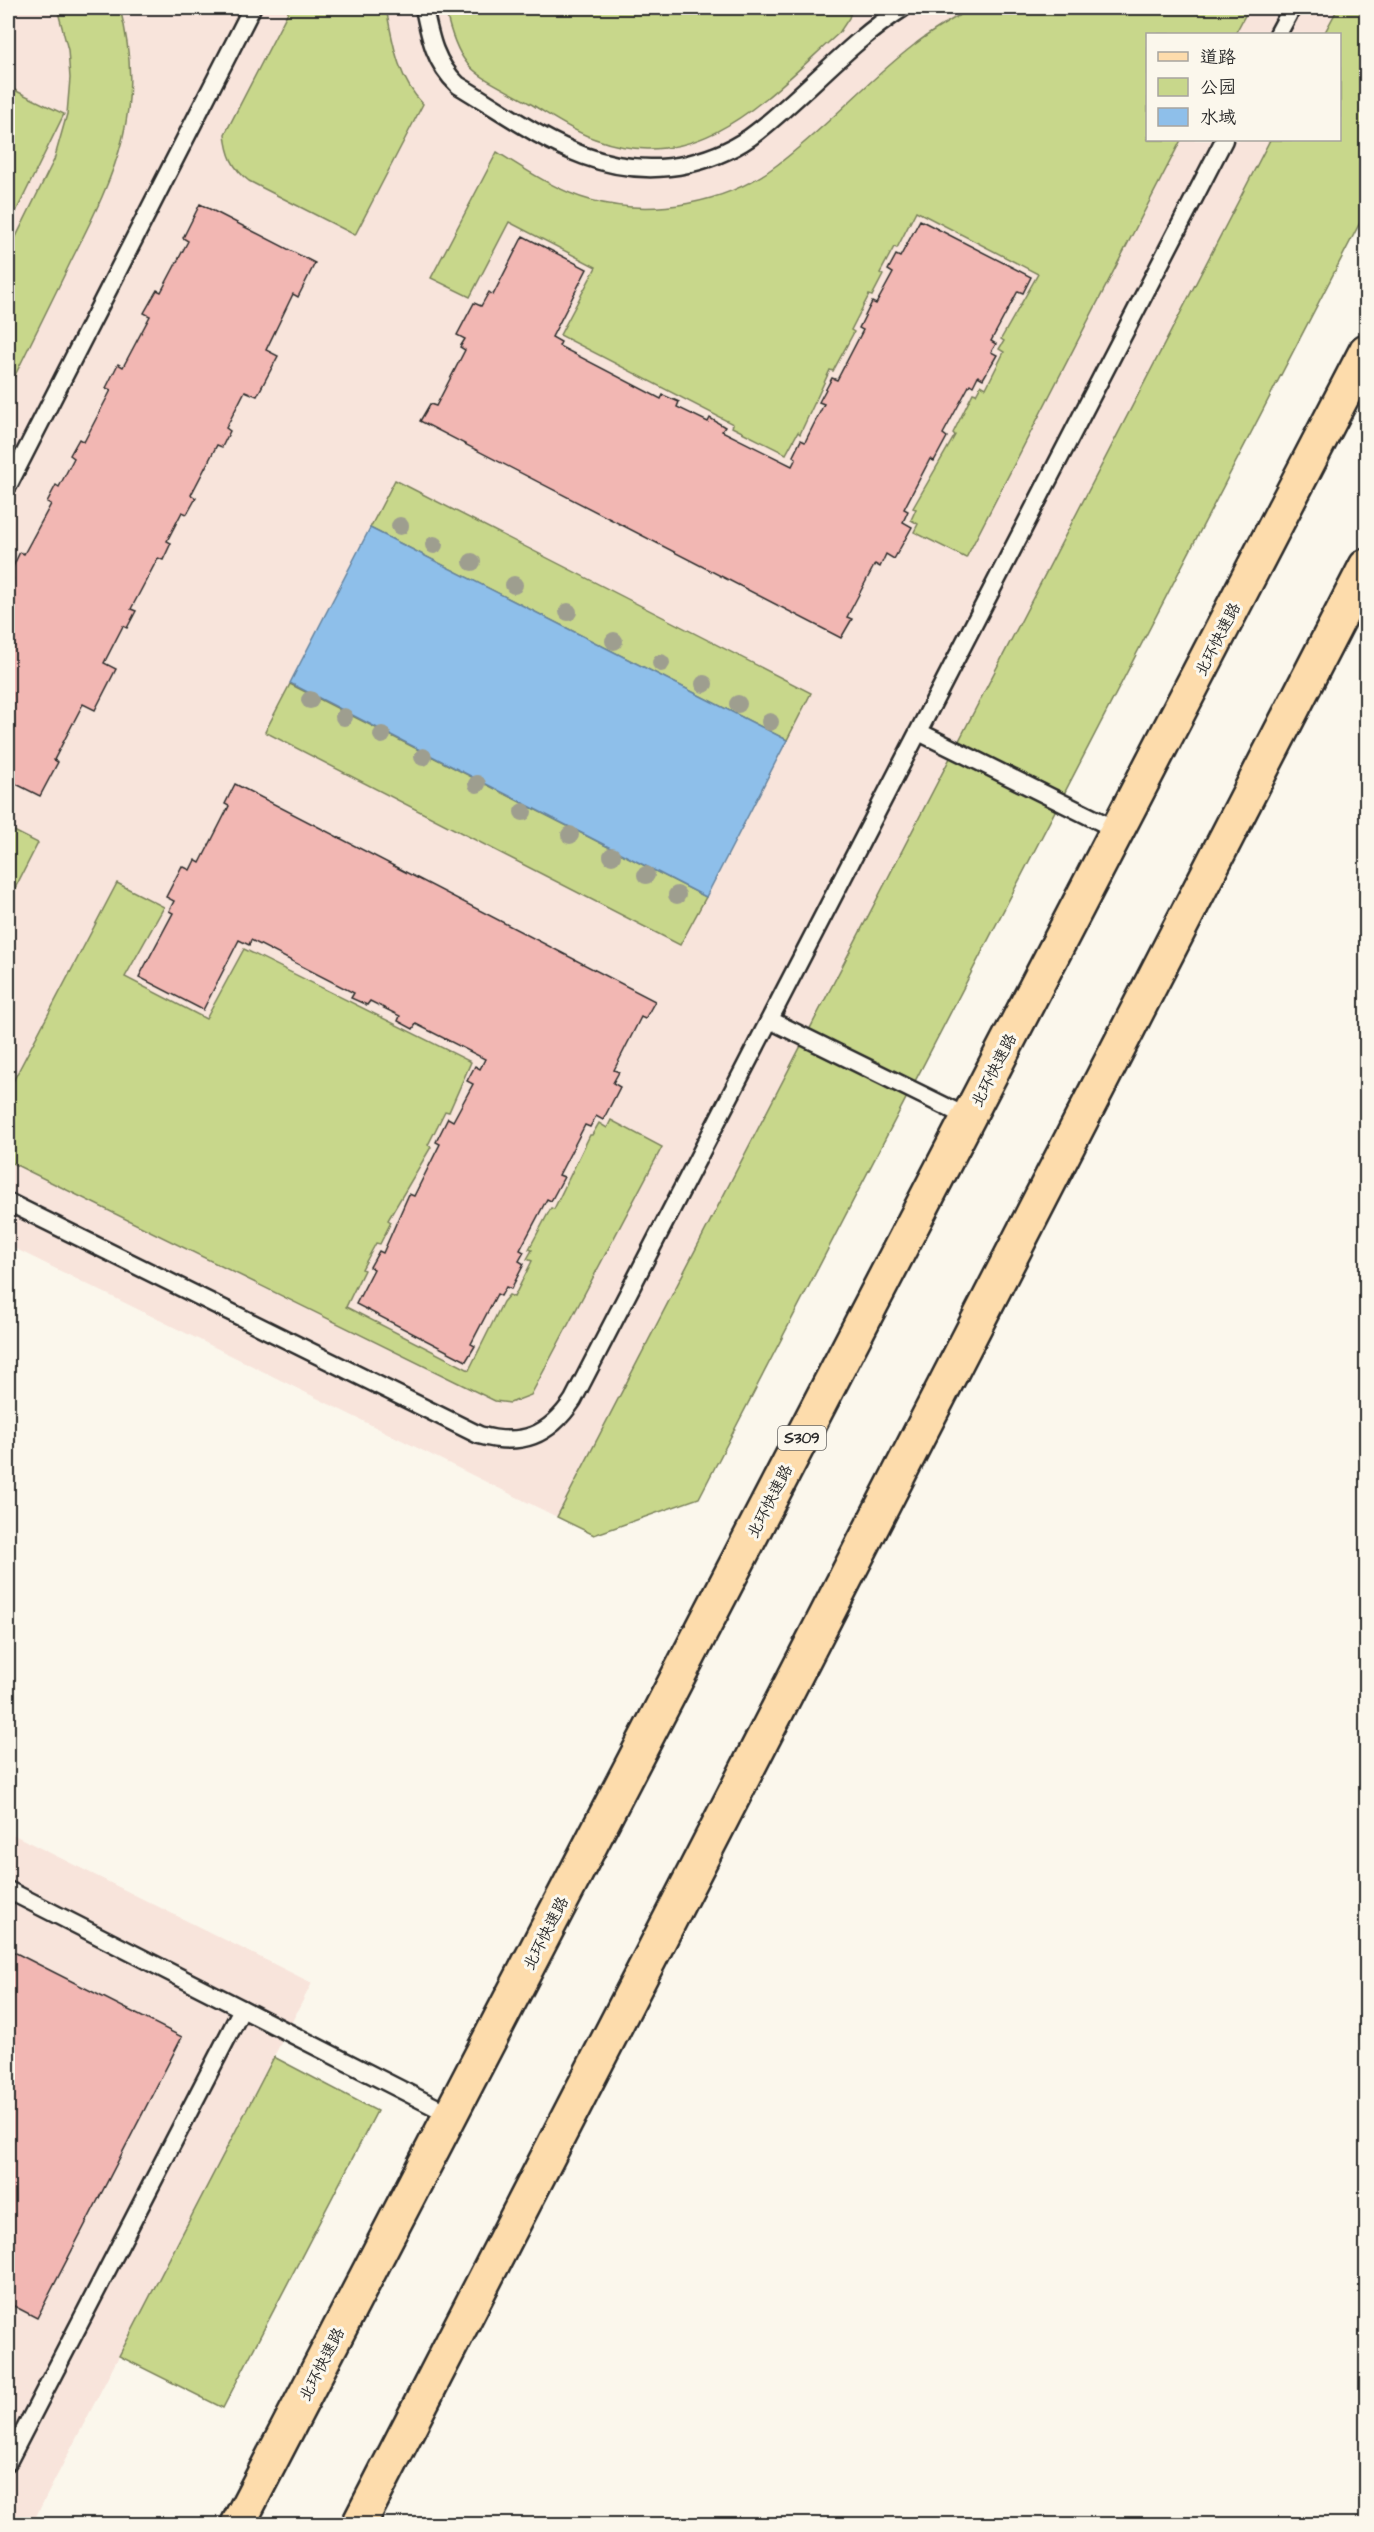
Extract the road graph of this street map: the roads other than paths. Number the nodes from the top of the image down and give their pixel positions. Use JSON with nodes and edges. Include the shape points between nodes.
{"nodes":[{"id":1,"x":252,"y":8,"type":"edge"},
{"id":2,"x":424,"y":8,"type":"edge"},
{"id":3,"x":903,"y":8,"type":"edge"},
{"id":4,"x":1292,"y":8,"type":"edge"},
{"id":5,"x":1279,"y":33,"type":"edge"},
{"id":6,"x":1223,"y":141,"type":"edge"},
{"id":7,"x":1366,"y":351,"type":"edge"},
{"id":8,"x":8,"y":486,"type":"edge"},
{"id":9,"x":1366,"y":566,"type":"edge"},
{"id":10,"x":919,"y":732,"type":"junction"},
{"id":11,"x":1117,"y":830,"type":"junction"},
{"id":12,"x":770,"y":1020,"type":"junction"},
{"id":13,"x":969,"y":1118,"type":"junction"},
{"id":14,"x":8,"y":1202,"type":"edge"},
{"id":15,"x":8,"y":1890,"type":"edge"},
{"id":16,"x":242,"y":2009,"type":"junction"},
{"id":17,"x":451,"y":2115,"type":"junction"},
{"id":18,"x":8,"y":2462,"type":"edge"},
{"id":19,"x":238,"y":2524,"type":"edge"},
{"id":20,"x":359,"y":2524,"type":"edge"}],
"edges":[{"from":1,"to":8,"type":"lane"},
{"from":2,"to":3,"type":"lane","via":[[437,59],[458,85],[580,154],[610,166],[660,169],[705,160],[734,148]]},
{"from":4,"to":5,"type":"lane"},
{"from":6,"to":10,"type":"lane"},
{"from":7,"to":11,"type":"main road","name":"北环快速路","number":"S309"},
{"from":9,"to":20,"type":"main road"},
{"from":10,"to":11,"type":"lane"},
{"from":10,"to":12,"type":"lane"},
{"from":11,"to":13,"type":"main road","name":"北环快速路","number":"S309"},
{"from":12,"to":13,"type":"lane"},
{"from":12,"to":14,"type":"lane","via":[[573,1400],[555,1424],[523,1440],[479,1435]]},
{"from":13,"to":17,"type":"main road","name":"北环快速路","number":"S309"},
{"from":15,"to":16,"type":"lane"},
{"from":16,"to":17,"type":"lane"},
{"from":16,"to":18,"type":"lane"},
{"from":17,"to":19,"type":"main road","name":"北环快速路","number":"S309"}]}
